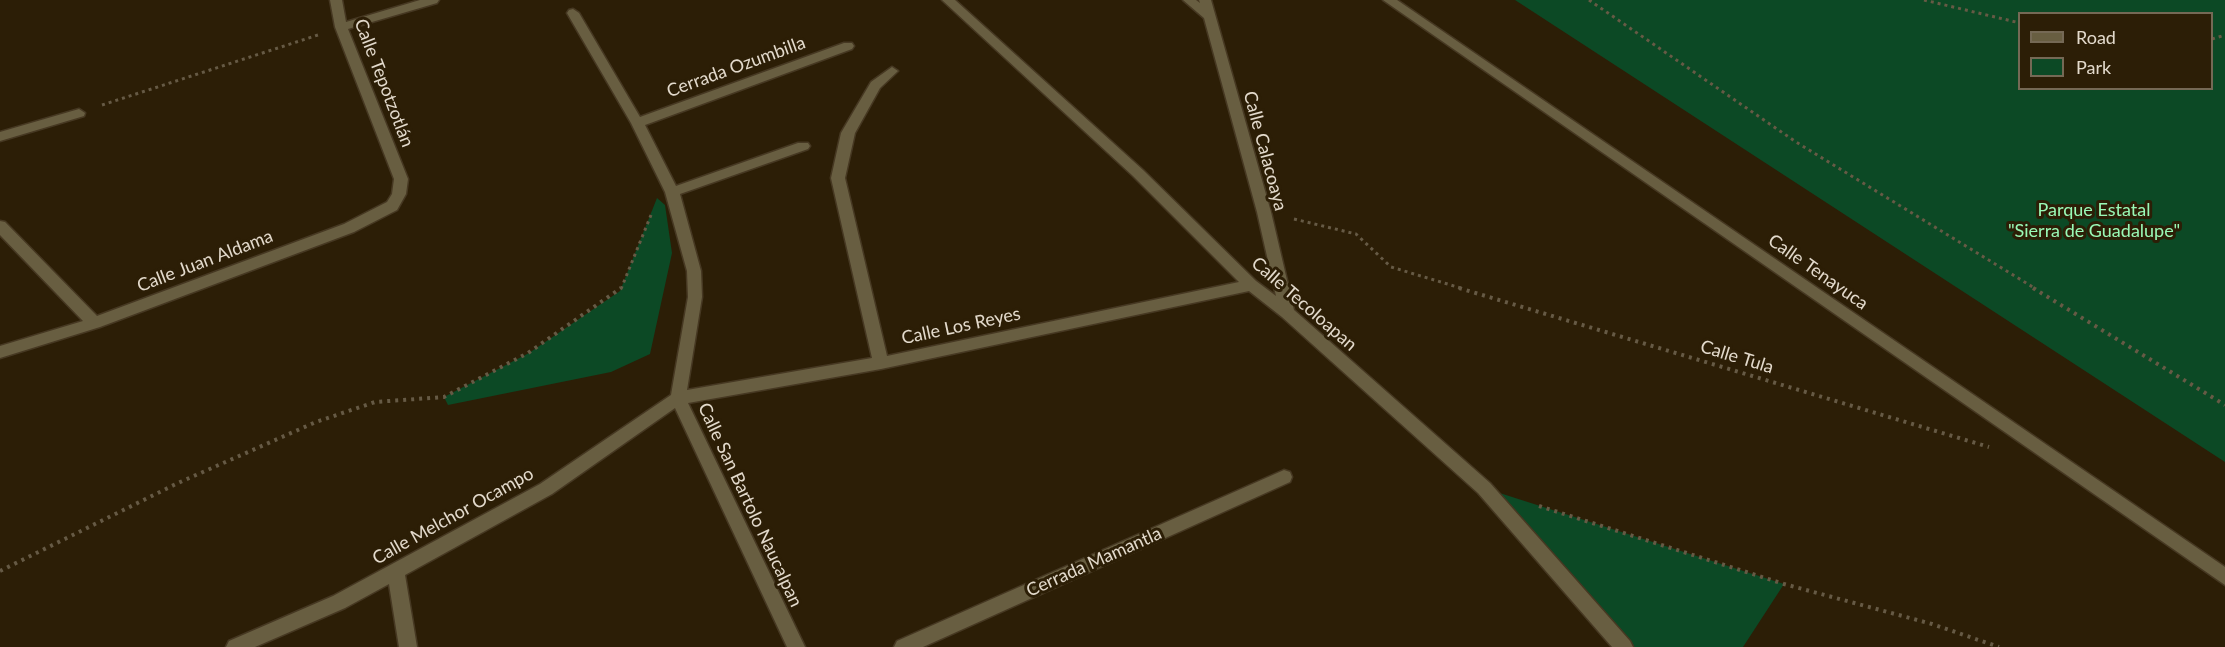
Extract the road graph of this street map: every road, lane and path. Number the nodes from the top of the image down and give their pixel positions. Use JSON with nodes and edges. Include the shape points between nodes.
{"nodes":[{"id":1,"x":336,"y":0,"type":"edge"},
{"id":2,"x":433,"y":0,"type":"edge"},
{"id":3,"x":948,"y":0,"type":"edge"},
{"id":4,"x":1188,"y":0,"type":"edge"},
{"id":5,"x":1205,"y":0,"type":"edge"},
{"id":6,"x":1389,"y":0,"type":"edge"},
{"id":7,"x":1588,"y":0,"type":"edge"},
{"id":8,"x":1924,"y":0,"type":"edge"},
{"id":9,"x":573,"y":13,"type":"dead end"},
{"id":10,"x":1209,"y":16,"type":"junction"},
{"id":11,"x":2018,"y":23,"type":"edge"},
{"id":12,"x":341,"y":27,"type":"junction"},
{"id":13,"x":848,"y":46,"type":"dead end"},
{"id":14,"x":892,"y":71,"type":"dead end"},
{"id":15,"x":79,"y":113,"type":"joint"},
{"id":16,"x":637,"y":123,"type":"junction"},
{"id":17,"x":0,"y":137,"type":"edge"},
{"id":18,"x":803,"y":146,"type":"dead end"},
{"id":19,"x":401,"y":179,"type":"joint"},
{"id":20,"x":672,"y":192,"type":"junction"},
{"id":21,"x":1264,"y":212,"type":"junction"},
{"id":22,"x":0,"y":226,"type":"edge"},
{"id":23,"x":1251,"y":285,"type":"junction"},
{"id":24,"x":1287,"y":313,"type":"junction"},
{"id":25,"x":95,"y":323,"type":"junction"},
{"id":26,"x":0,"y":352,"type":"edge"},
{"id":27,"x":881,"y":363,"type":"junction"},
{"id":28,"x":678,"y":398,"type":"junction"},
{"id":29,"x":2225,"y":405,"type":"edge"},
{"id":30,"x":1996,"y":449,"type":"dead end"},
{"id":31,"x":1284,"y":477,"type":"dead end"},
{"id":32,"x":1529,"y":503,"type":"dead end"},
{"id":33,"x":395,"y":570,"type":"junction"},
{"id":34,"x":0,"y":571,"type":"edge"},
{"id":35,"x":2225,"y":577,"type":"edge"},
{"id":36,"x":235,"y":647,"type":"edge"},
{"id":37,"x":408,"y":647,"type":"edge"},
{"id":38,"x":796,"y":647,"type":"edge"},
{"id":39,"x":903,"y":647,"type":"edge"},
{"id":40,"x":1624,"y":647,"type":"edge"},
{"id":41,"x":1999,"y":647,"type":"edge"}],
"edges":[{"from":1,"to":12,"type":"street","name":"Calle Tepotzotlán"},
{"from":2,"to":12,"type":"street"},
{"from":3,"to":23,"type":"street","name":"Calle Tecoloapan","via":[[1138,173]]},
{"from":4,"to":10,"type":"street"},
{"from":5,"to":10,"type":"street","name":"Calle Calacoaya"},
{"from":6,"to":35,"type":"street","name":"Calle Tenayuca"},
{"from":7,"to":29,"type":"path","via":[[1796,142]]},
{"from":8,"to":11,"type":"path"},
{"from":9,"to":16,"type":"street","name":"Calle San Bartolo Naucalpan"},
{"from":10,"to":21,"type":"street","name":"Calle Calacoaya"},
{"from":12,"to":15,"type":"path"},
{"from":12,"to":19,"type":"street","name":"Calle Tepotzotlán"},
{"from":13,"to":16,"type":"street","name":"Cerrada Ozumbilla"},
{"from":14,"to":27,"type":"street","via":[[875,85],[848,134],[838,178]]},
{"from":15,"to":17,"type":"street"},
{"from":16,"to":20,"type":"street","name":"Calle San Bartolo Naucalpan"},
{"from":18,"to":20,"type":"street"},
{"from":19,"to":25,"type":"street","name":"Calle Juan Aldama","via":[[392,206],[376,216]]},
{"from":20,"to":28,"type":"street","name":"Calle San Bartolo Naucalpan","via":[[689,250],[695,297]]},
{"from":20,"to":34,"type":"path","via":[[657,198],[620,291],[528,352],[444,397],[375,402],[316,422],[178,483]]},
{"from":21,"to":24,"type":"street","name":"Calle Calacoaya"},
{"from":21,"to":30,"type":"path","name":"Calle Tula","via":[[1356,234],[1391,267]]},
{"from":22,"to":25,"type":"street"},
{"from":23,"to":24,"type":"street","name":"Calle Tecoloapan"},
{"from":23,"to":27,"type":"street","name":"Calle Los Reyes"},
{"from":24,"to":40,"type":"street","name":"Calle Tecoloapan","via":[[1484,488]]},
{"from":25,"to":26,"type":"street","name":"Calle Juan Aldama"},
{"from":27,"to":28,"type":"street","name":"Calle Los Reyes"},
{"from":28,"to":33,"type":"street","name":"Calle Melchor Ocampo","via":[[546,489]]},
{"from":28,"to":38,"type":"street","name":"Calle San Bartolo Naucalpan"},
{"from":31,"to":39,"type":"street","name":"Cerrada Mamantla"},
{"from":32,"to":41,"type":"path","via":[[1785,585],[1932,624]]},
{"from":33,"to":36,"type":"street","name":"Calle Melchor Ocampo","via":[[339,602]]},
{"from":33,"to":37,"type":"street"}]}
